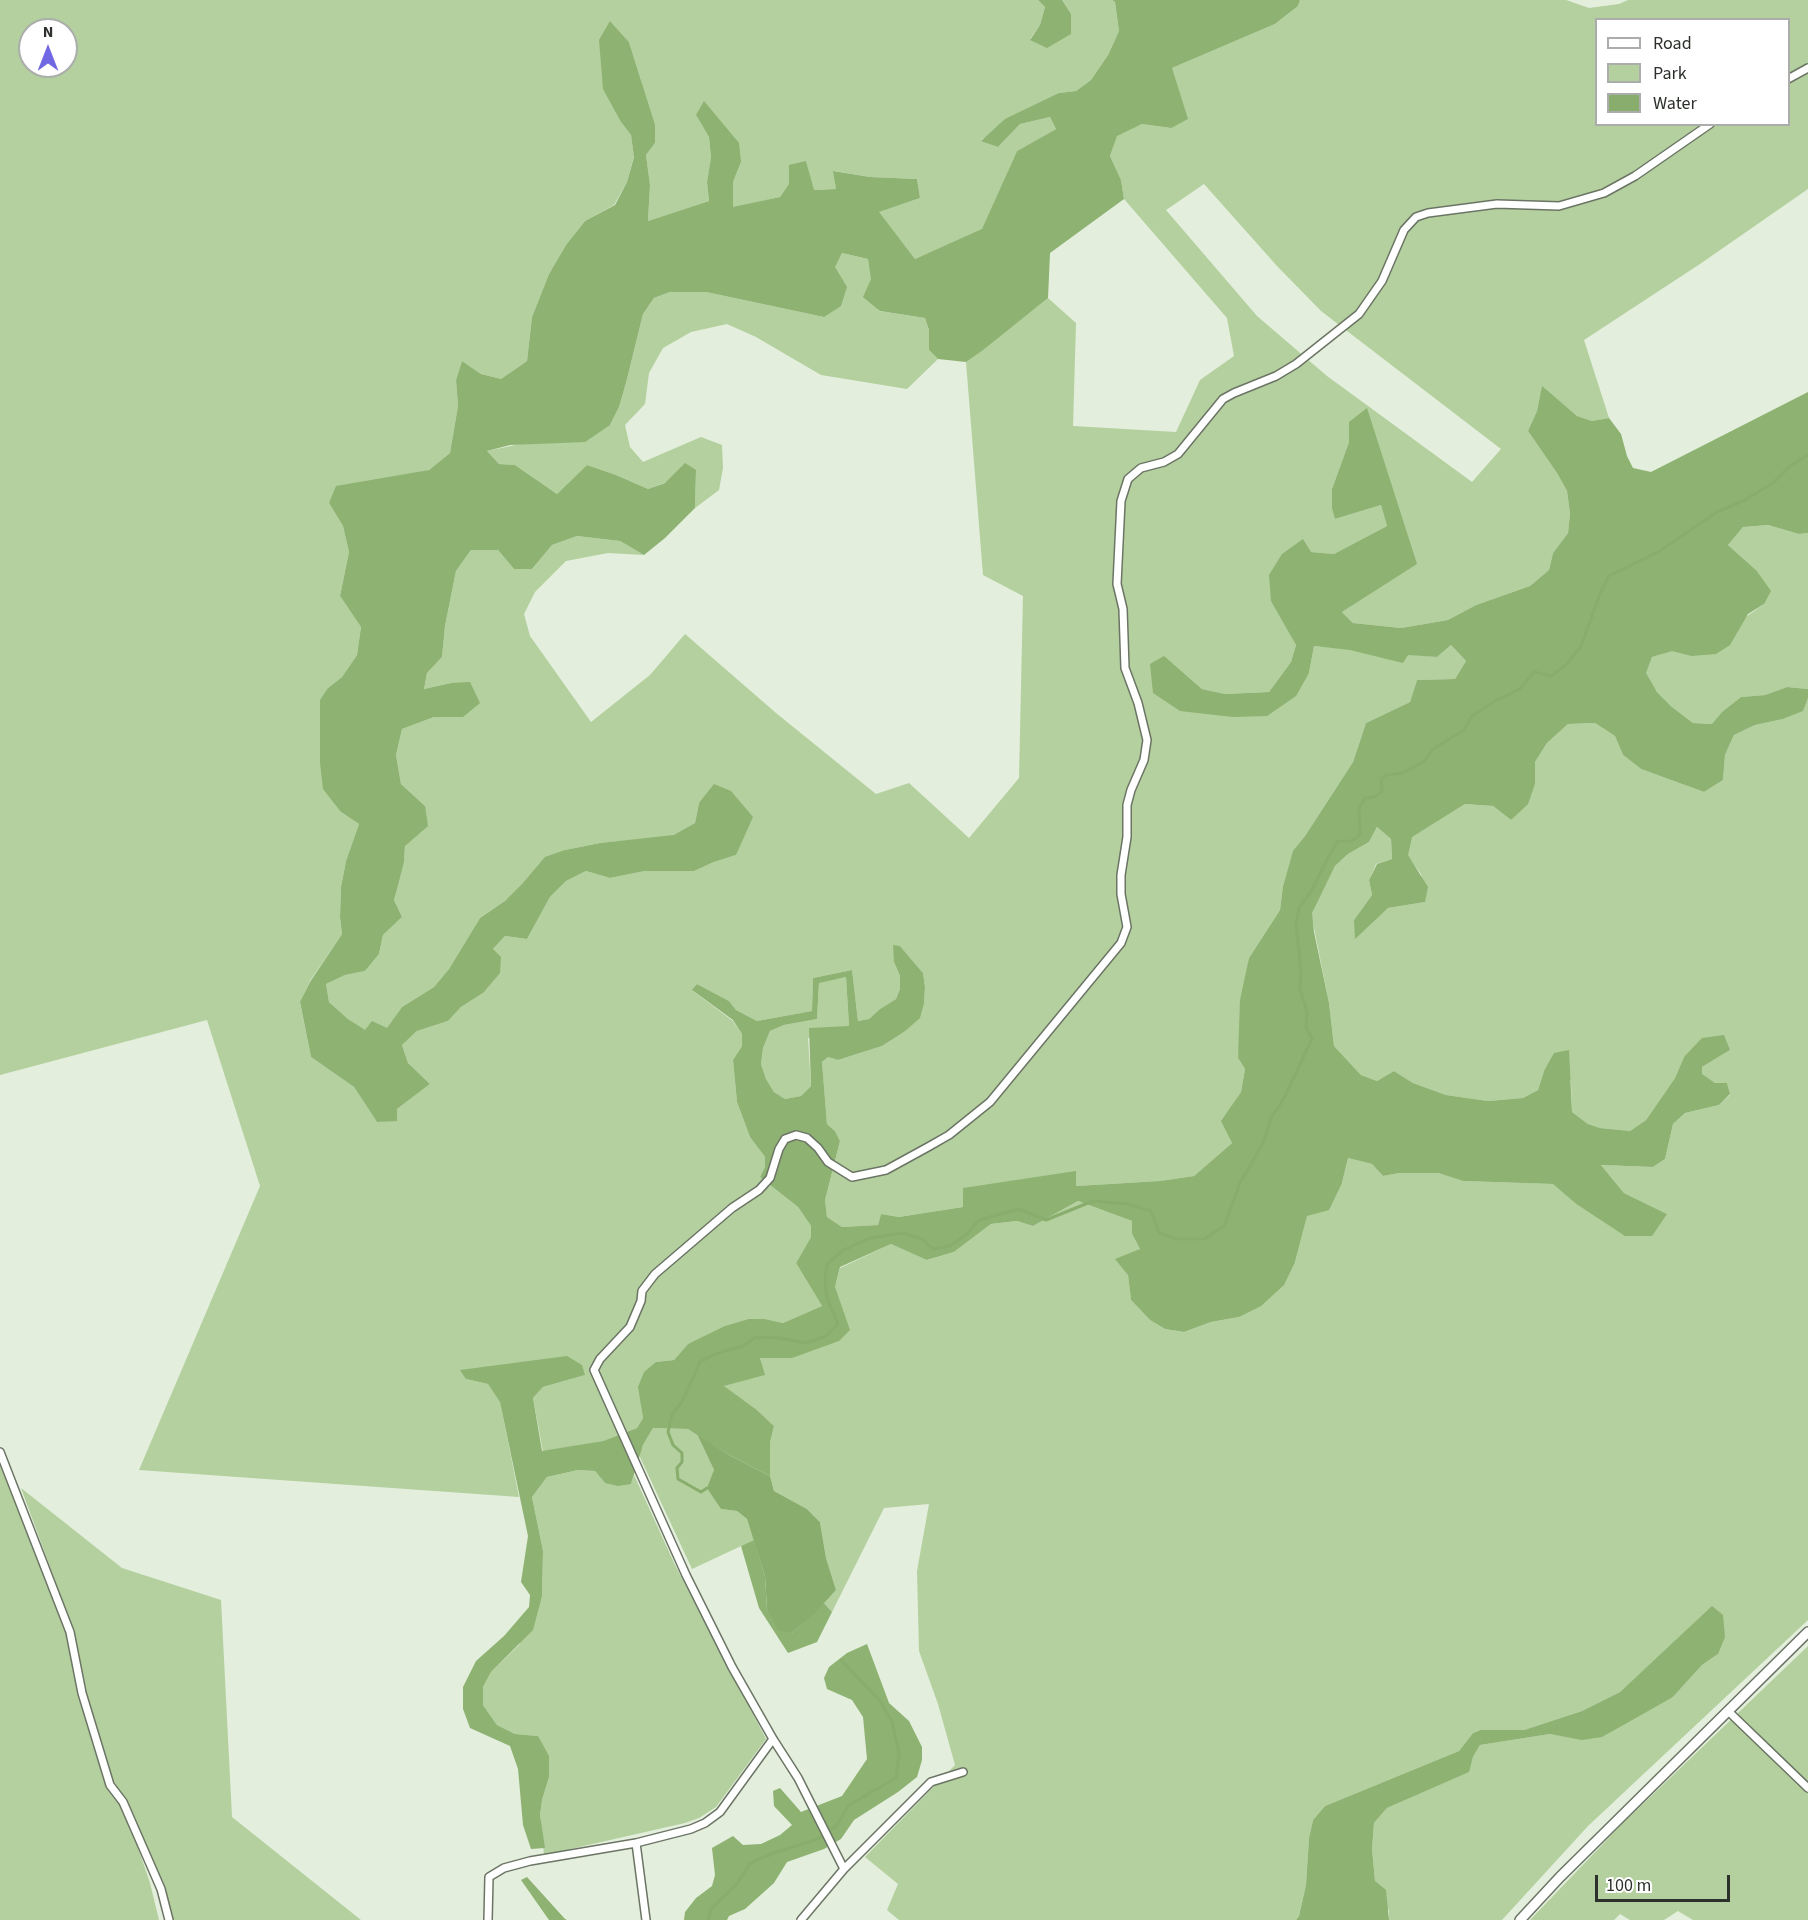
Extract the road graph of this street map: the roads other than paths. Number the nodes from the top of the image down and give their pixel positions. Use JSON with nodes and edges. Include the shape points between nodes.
{"nodes":[{"id":1,"x":1808,"y":68,"type":"edge"},
{"id":2,"x":1790,"y":78,"type":"edge"},
{"id":3,"x":1707,"y":126,"type":"edge"},
{"id":4,"x":0,"y":1452,"type":"edge"},
{"id":5,"x":1808,"y":1632,"type":"edge"},
{"id":6,"x":1728,"y":1711,"type":"junction"},
{"id":7,"x":773,"y":1739,"type":"junction"},
{"id":8,"x":963,"y":1772,"type":"dead end"},
{"id":9,"x":1808,"y":1788,"type":"edge"},
{"id":10,"x":636,"y":1843,"type":"junction"},
{"id":11,"x":844,"y":1869,"type":"junction"},
{"id":12,"x":169,"y":1920,"type":"edge"},
{"id":13,"x":488,"y":1920,"type":"edge"},
{"id":14,"x":646,"y":1920,"type":"edge"},
{"id":15,"x":801,"y":1920,"type":"edge"},
{"id":16,"x":1520,"y":1920,"type":"edge"}],
"edges":[{"from":1,"to":2,"type":"street"},
{"from":3,"to":7,"type":"street","via":[[1604,193],[1559,206],[1497,204],[1416,217],[1404,230],[1382,281],[1359,314],[1286,370],[1223,399],[1178,454],[1141,468],[1128,479],[1121,501],[1116,584],[1124,609],[1125,668],[1147,740],[1144,760],[1127,805],[1121,894],[1127,927],[1121,943],[990,1102],[949,1135],[886,1170],[852,1177],[828,1162],[807,1138],[796,1135],[785,1140],[770,1178],[655,1274],[642,1291],[630,1328],[600,1359],[594,1370],[686,1575]]},
{"from":4,"to":12,"type":"street","via":[[69,1632],[82,1693],[110,1785],[123,1802],[161,1889]]},
{"from":5,"to":6,"type":"street"},
{"from":6,"to":9,"type":"street"},
{"from":6,"to":16,"type":"street"},
{"from":7,"to":10,"type":"street","via":[[720,1812],[705,1823]]},
{"from":7,"to":11,"type":"street","via":[[798,1778]]},
{"from":8,"to":11,"type":"street","via":[[931,1782]]},
{"from":10,"to":13,"type":"street","via":[[504,1868],[489,1876]]},
{"from":10,"to":14,"type":"street"},
{"from":11,"to":15,"type":"street"}]}
